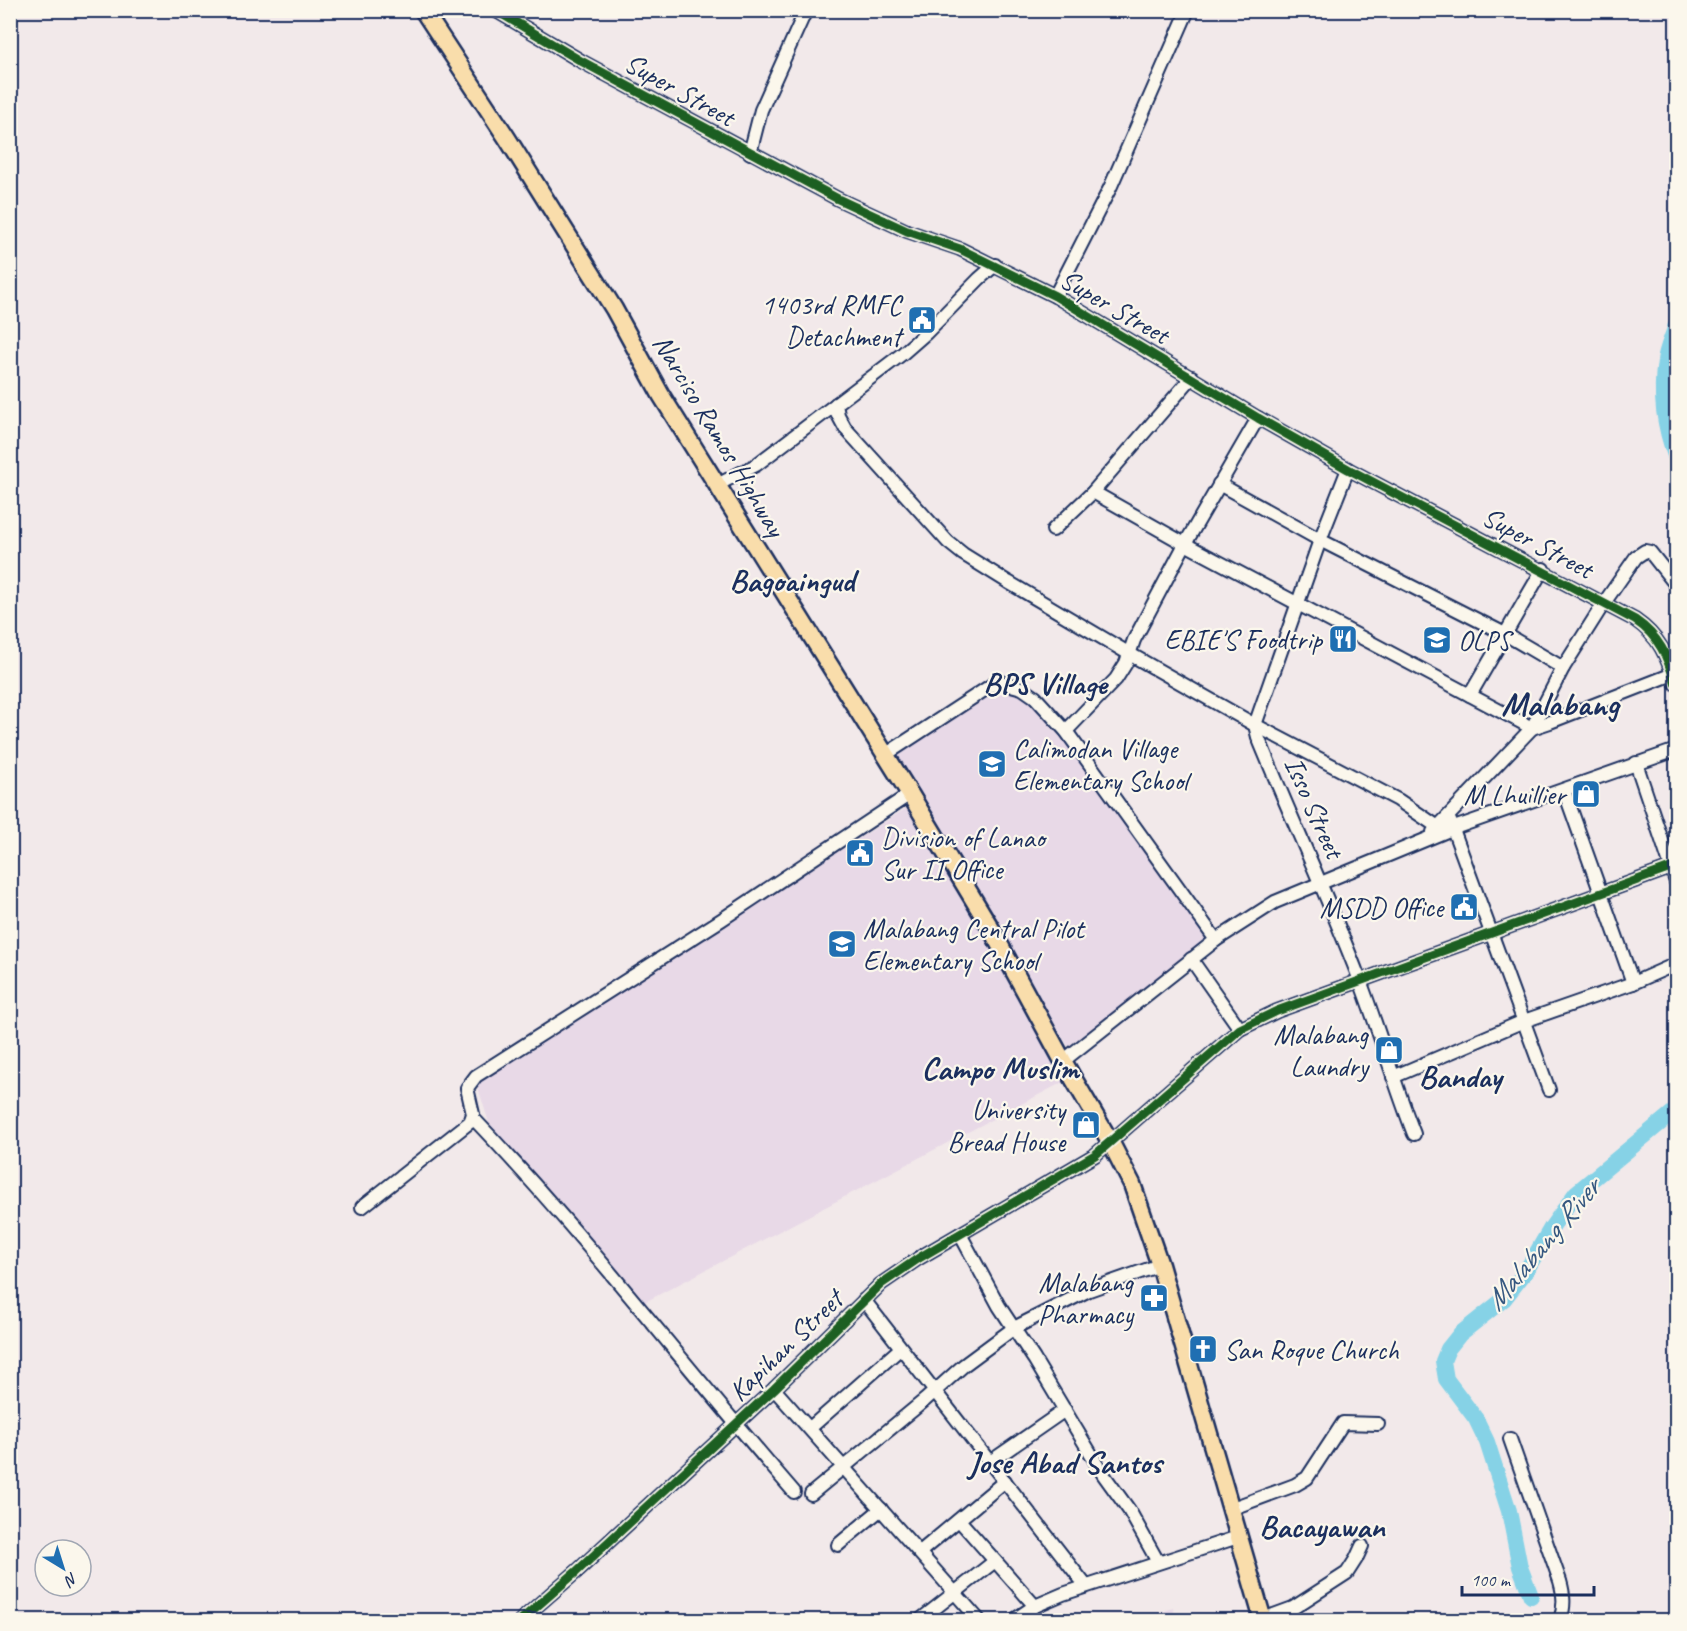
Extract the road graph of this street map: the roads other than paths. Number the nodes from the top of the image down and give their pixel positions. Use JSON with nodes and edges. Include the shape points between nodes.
{"nodes":[{"id":1,"x":423,"y":10,"type":"edge"},
{"id":2,"x":495,"y":10,"type":"edge"},
{"id":3,"x":806,"y":10,"type":"edge"},
{"id":4,"x":1188,"y":10,"type":"edge"},
{"id":5,"x":750,"y":153,"type":"junction"},
{"id":6,"x":995,"y":265,"type":"junction"},
{"id":7,"x":1055,"y":296,"type":"junction"},
{"id":8,"x":1192,"y":377,"type":"junction"},
{"id":9,"x":836,"y":404,"type":"junction"},
{"id":10,"x":1258,"y":418,"type":"junction"},
{"id":11,"x":1348,"y":469,"type":"junction"},
{"id":12,"x":1219,"y":484,"type":"junction"},
{"id":13,"x":717,"y":485,"type":"junction"},
{"id":14,"x":1093,"y":492,"type":"junction"},
{"id":15,"x":1053,"y":531,"type":"dead end"},
{"id":16,"x":1320,"y":540,"type":"junction"},
{"id":17,"x":1185,"y":544,"type":"junction"},
{"id":18,"x":1543,"y":570,"type":"junction"},
{"id":19,"x":1677,"y":585,"type":"edge"},
{"id":20,"x":1298,"y":603,"type":"junction"},
{"id":21,"x":1604,"y":603,"type":"junction"},
{"id":22,"x":1505,"y":634,"type":"junction"},
{"id":23,"x":1128,"y":653,"type":"junction"},
{"id":24,"x":1563,"y":668,"type":"junction"},
{"id":25,"x":1675,"y":679,"type":"edge"},
{"id":26,"x":1470,"y":695,"type":"junction"},
{"id":27,"x":1255,"y":725,"type":"junction"},
{"id":28,"x":1532,"y":728,"type":"junction"},
{"id":29,"x":1066,"y":730,"type":"junction"},
{"id":30,"x":1677,"y":750,"type":"edge"},
{"id":31,"x":885,"y":755,"type":"junction"},
{"id":32,"x":1636,"y":764,"type":"junction"},
{"id":33,"x":1564,"y":790,"type":"junction"},
{"id":34,"x":910,"y":794,"type":"junction"},
{"id":35,"x":1451,"y":823,"type":"junction"},
{"id":36,"x":1438,"y":827,"type":"junction"},
{"id":37,"x":1426,"y":840,"type":"junction"},
{"id":38,"x":1674,"y":867,"type":"edge"},
{"id":39,"x":1677,"y":882,"type":"edge"},
{"id":40,"x":1321,"y":883,"type":"junction"},
{"id":41,"x":1601,"y":893,"type":"junction"},
{"id":42,"x":1492,"y":932,"type":"junction"},
{"id":43,"x":1216,"y":940,"type":"junction"},
{"id":44,"x":1191,"y":959,"type":"junction"},
{"id":45,"x":1677,"y":964,"type":"edge"},
{"id":46,"x":1360,"y":980,"type":"junction"},
{"id":47,"x":1633,"y":983,"type":"junction"},
{"id":48,"x":1524,"y":1021,"type":"junction"},
{"id":49,"x":1240,"y":1029,"type":"junction"},
{"id":50,"x":1063,"y":1061,"type":"junction"},
{"id":51,"x":1393,"y":1077,"type":"junction"},
{"id":52,"x":1549,"y":1089,"type":"dead end"},
{"id":53,"x":473,"y":1118,"type":"junction"},
{"id":54,"x":1414,"y":1134,"type":"dead end"},
{"id":55,"x":1111,"y":1143,"type":"junction"},
{"id":56,"x":362,"y":1207,"type":"dead end"},
{"id":57,"x":960,"y":1234,"type":"junction"},
{"id":58,"x":1160,"y":1265,"type":"junction"},
{"id":59,"x":864,"y":1300,"type":"junction"},
{"id":60,"x":1014,"y":1328,"type":"junction"},
{"id":61,"x":901,"y":1348,"type":"junction"},
{"id":62,"x":774,"y":1389,"type":"junction"},
{"id":63,"x":936,"y":1391,"type":"junction"},
{"id":64,"x":1065,"y":1410,"type":"junction"},
{"id":65,"x":735,"y":1424,"type":"junction"},
{"id":66,"x":1378,"y":1424,"type":"dead end"},
{"id":67,"x":810,"y":1428,"type":"junction"},
{"id":68,"x":1510,"y":1439,"type":"dead end"},
{"id":69,"x":990,"y":1462,"type":"junction"},
{"id":70,"x":844,"y":1468,"type":"junction"},
{"id":71,"x":1005,"y":1481,"type":"junction"},
{"id":72,"x":794,"y":1492,"type":"dead end"},
{"id":73,"x":811,"y":1494,"type":"dead end"},
{"id":74,"x":881,"y":1509,"type":"junction"},
{"id":75,"x":1230,"y":1509,"type":"junction"},
{"id":76,"x":959,"y":1520,"type":"junction"},
{"id":77,"x":1238,"y":1538,"type":"junction"},
{"id":78,"x":838,"y":1545,"type":"dead end"},
{"id":79,"x":1362,"y":1546,"type":"dead end"},
{"id":80,"x":920,"y":1552,"type":"junction"},
{"id":81,"x":995,"y":1561,"type":"junction"},
{"id":82,"x":1158,"y":1562,"type":"junction"},
{"id":83,"x":1086,"y":1586,"type":"junction"},
{"id":84,"x":955,"y":1592,"type":"junction"},
{"id":85,"x":1035,"y":1606,"type":"junction"},
{"id":86,"x":521,"y":1620,"type":"edge"},
{"id":87,"x":920,"y":1620,"type":"edge"},
{"id":88,"x":979,"y":1620,"type":"edge"},
{"id":89,"x":1014,"y":1620,"type":"edge"},
{"id":90,"x":1263,"y":1620,"type":"edge"},
{"id":91,"x":1560,"y":1620,"type":"edge"}],
"edges":[{"from":1,"to":13,"type":"highway","name":"Narciso Ramos Highway","via":[[614,309]]},
{"from":2,"to":5,"type":"street","name":"Super Street"},
{"from":3,"to":5,"type":"street","via":[[761,110]]},
{"from":4,"to":7,"type":"street","via":[[1110,188]]},
{"from":5,"to":6,"type":"street","name":"Super Street","via":[[897,227]]},
{"from":6,"to":7,"type":"street","name":"Super Street"},
{"from":6,"to":9,"type":"street","via":[[914,344]]},
{"from":7,"to":8,"type":"street","name":"Super Street"},
{"from":8,"to":10,"type":"street","name":"Super Street"},
{"from":8,"to":14,"type":"street"},
{"from":9,"to":13,"type":"street","via":[[756,465]]},
{"from":9,"to":23,"type":"street","via":[[845,428],[948,542]]},
{"from":10,"to":11,"type":"street","name":"Super Street"},
{"from":10,"to":12,"type":"street"},
{"from":11,"to":16,"type":"street"},
{"from":11,"to":18,"type":"street","name":"Super Street"},
{"from":12,"to":16,"type":"street"},
{"from":12,"to":17,"type":"street"},
{"from":13,"to":31,"type":"highway","name":"Narciso Ramos Highway"},
{"from":14,"to":15,"type":"street"},
{"from":14,"to":17,"type":"street"},
{"from":16,"to":20,"type":"street"},
{"from":16,"to":22,"type":"street"},
{"from":17,"to":20,"type":"street"},
{"from":17,"to":23,"type":"street"},
{"from":18,"to":21,"type":"street","name":"Super Street"},
{"from":18,"to":22,"type":"street"},
{"from":19,"to":21,"type":"street","via":[[1645,551],[1636,557]]},
{"from":20,"to":26,"type":"street"},
{"from":20,"to":27,"type":"street"},
{"from":21,"to":24,"type":"street"},
{"from":21,"to":25,"type":"street","name":"Super Street","via":[[1647,628],[1661,644]]},
{"from":22,"to":24,"type":"street"},
{"from":22,"to":26,"type":"street"},
{"from":23,"to":27,"type":"street"},
{"from":23,"to":29,"type":"street","via":[[1116,679]]},
{"from":24,"to":28,"type":"street"},
{"from":25,"to":28,"type":"street"},
{"from":26,"to":28,"type":"street"},
{"from":27,"to":36,"type":"street","via":[[1398,800]]},
{"from":27,"to":40,"type":"street","name":"Isso Street"},
{"from":28,"to":35,"type":"street"},
{"from":29,"to":31,"type":"street","via":[[1035,696],[1000,682]]},
{"from":29,"to":43,"type":"street"},
{"from":30,"to":32,"type":"street"},
{"from":31,"to":34,"type":"highway","name":"Narciso Ramos Highway"},
{"from":32,"to":33,"type":"street"},
{"from":32,"to":38,"type":"street"},
{"from":33,"to":35,"type":"street"},
{"from":33,"to":41,"type":"street"},
{"from":34,"to":50,"type":"highway","name":"Narciso Ramos Highway","via":[[990,927]]},
{"from":34,"to":53,"type":"street","via":[[476,1076],[467,1088]]},
{"from":35,"to":36,"type":"street"},
{"from":35,"to":37,"type":"street"},
{"from":35,"to":42,"type":"street"},
{"from":36,"to":37,"type":"street"},
{"from":37,"to":40,"type":"street"},
{"from":38,"to":39,"type":"street"},
{"from":38,"to":41,"type":"street","name":"Kapihan Street"},
{"from":40,"to":43,"type":"street","via":[[1275,903]]},
{"from":40,"to":46,"type":"street","name":"Isso Street"},
{"from":41,"to":42,"type":"street","name":"Kapihan Street"},
{"from":41,"to":47,"type":"street"},
{"from":42,"to":46,"type":"street","name":"Kapihan Street"},
{"from":42,"to":48,"type":"street"},
{"from":43,"to":44,"type":"street"},
{"from":44,"to":49,"type":"street"},
{"from":44,"to":50,"type":"street"},
{"from":45,"to":47,"type":"street"},
{"from":46,"to":49,"type":"street","name":"Kapihan Street"},
{"from":46,"to":51,"type":"street","name":"Isso Street"},
{"from":47,"to":48,"type":"street"},
{"from":48,"to":51,"type":"street"},
{"from":48,"to":52,"type":"street"},
{"from":49,"to":55,"type":"street","name":"Kapihan Street"},
{"from":50,"to":55,"type":"highway","name":"Narciso Ramos Highway"},
{"from":51,"to":54,"type":"street","name":"Isso Street"},
{"from":53,"to":56,"type":"street"},
{"from":53,"to":65,"type":"street","via":[[609,1270]]},
{"from":55,"to":57,"type":"street","name":"Kapihan Street","via":[[1082,1164]]},
{"from":55,"to":58,"type":"highway","name":"Narciso Ramos Highway","via":[[1132,1184]]},
{"from":57,"to":59,"type":"street","name":"Kapihan Street","via":[[898,1272]]},
{"from":57,"to":60,"type":"street"},
{"from":58,"to":60,"type":"street","via":[[1081,1293]]},
{"from":58,"to":75,"type":"highway","name":"Narciso Ramos Highway"},
{"from":59,"to":61,"type":"street"},
{"from":59,"to":62,"type":"street","name":"Kapihan Street"},
{"from":60,"to":63,"type":"street"},
{"from":60,"to":64,"type":"street"},
{"from":61,"to":63,"type":"street"},
{"from":61,"to":67,"type":"street"},
{"from":62,"to":65,"type":"street","name":"Kapihan Street"},
{"from":62,"to":67,"type":"street"},
{"from":63,"to":69,"type":"street"},
{"from":63,"to":70,"type":"street"},
{"from":64,"to":69,"type":"street"},
{"from":64,"to":82,"type":"street"},
{"from":65,"to":72,"type":"street"},
{"from":65,"to":86,"type":"street","name":"Kapihan Street"},
{"from":66,"to":75,"type":"street","via":[[1343,1423],[1306,1478]]},
{"from":67,"to":70,"type":"street"},
{"from":68,"to":91,"type":"street","via":[[1560,1581],[1564,1610]]},
{"from":69,"to":71,"type":"street"},
{"from":70,"to":73,"type":"street"},
{"from":70,"to":74,"type":"street"},
{"from":71,"to":76,"type":"street"},
{"from":71,"to":83,"type":"street"},
{"from":74,"to":78,"type":"street"},
{"from":74,"to":80,"type":"street"},
{"from":75,"to":77,"type":"highway","name":"Narciso Ramos Highway"},
{"from":76,"to":80,"type":"street"},
{"from":76,"to":81,"type":"street"},
{"from":77,"to":82,"type":"street"},
{"from":77,"to":90,"type":"highway","name":"Narciso Ramos Highway"},
{"from":79,"to":90,"type":"street","via":[[1351,1568],[1340,1578],[1286,1611]]},
{"from":80,"to":84,"type":"street"},
{"from":81,"to":84,"type":"street"},
{"from":81,"to":85,"type":"street"},
{"from":82,"to":83,"type":"street"},
{"from":83,"to":85,"type":"street"},
{"from":84,"to":87,"type":"street"},
{"from":84,"to":88,"type":"street"},
{"from":85,"to":89,"type":"street"}]}
